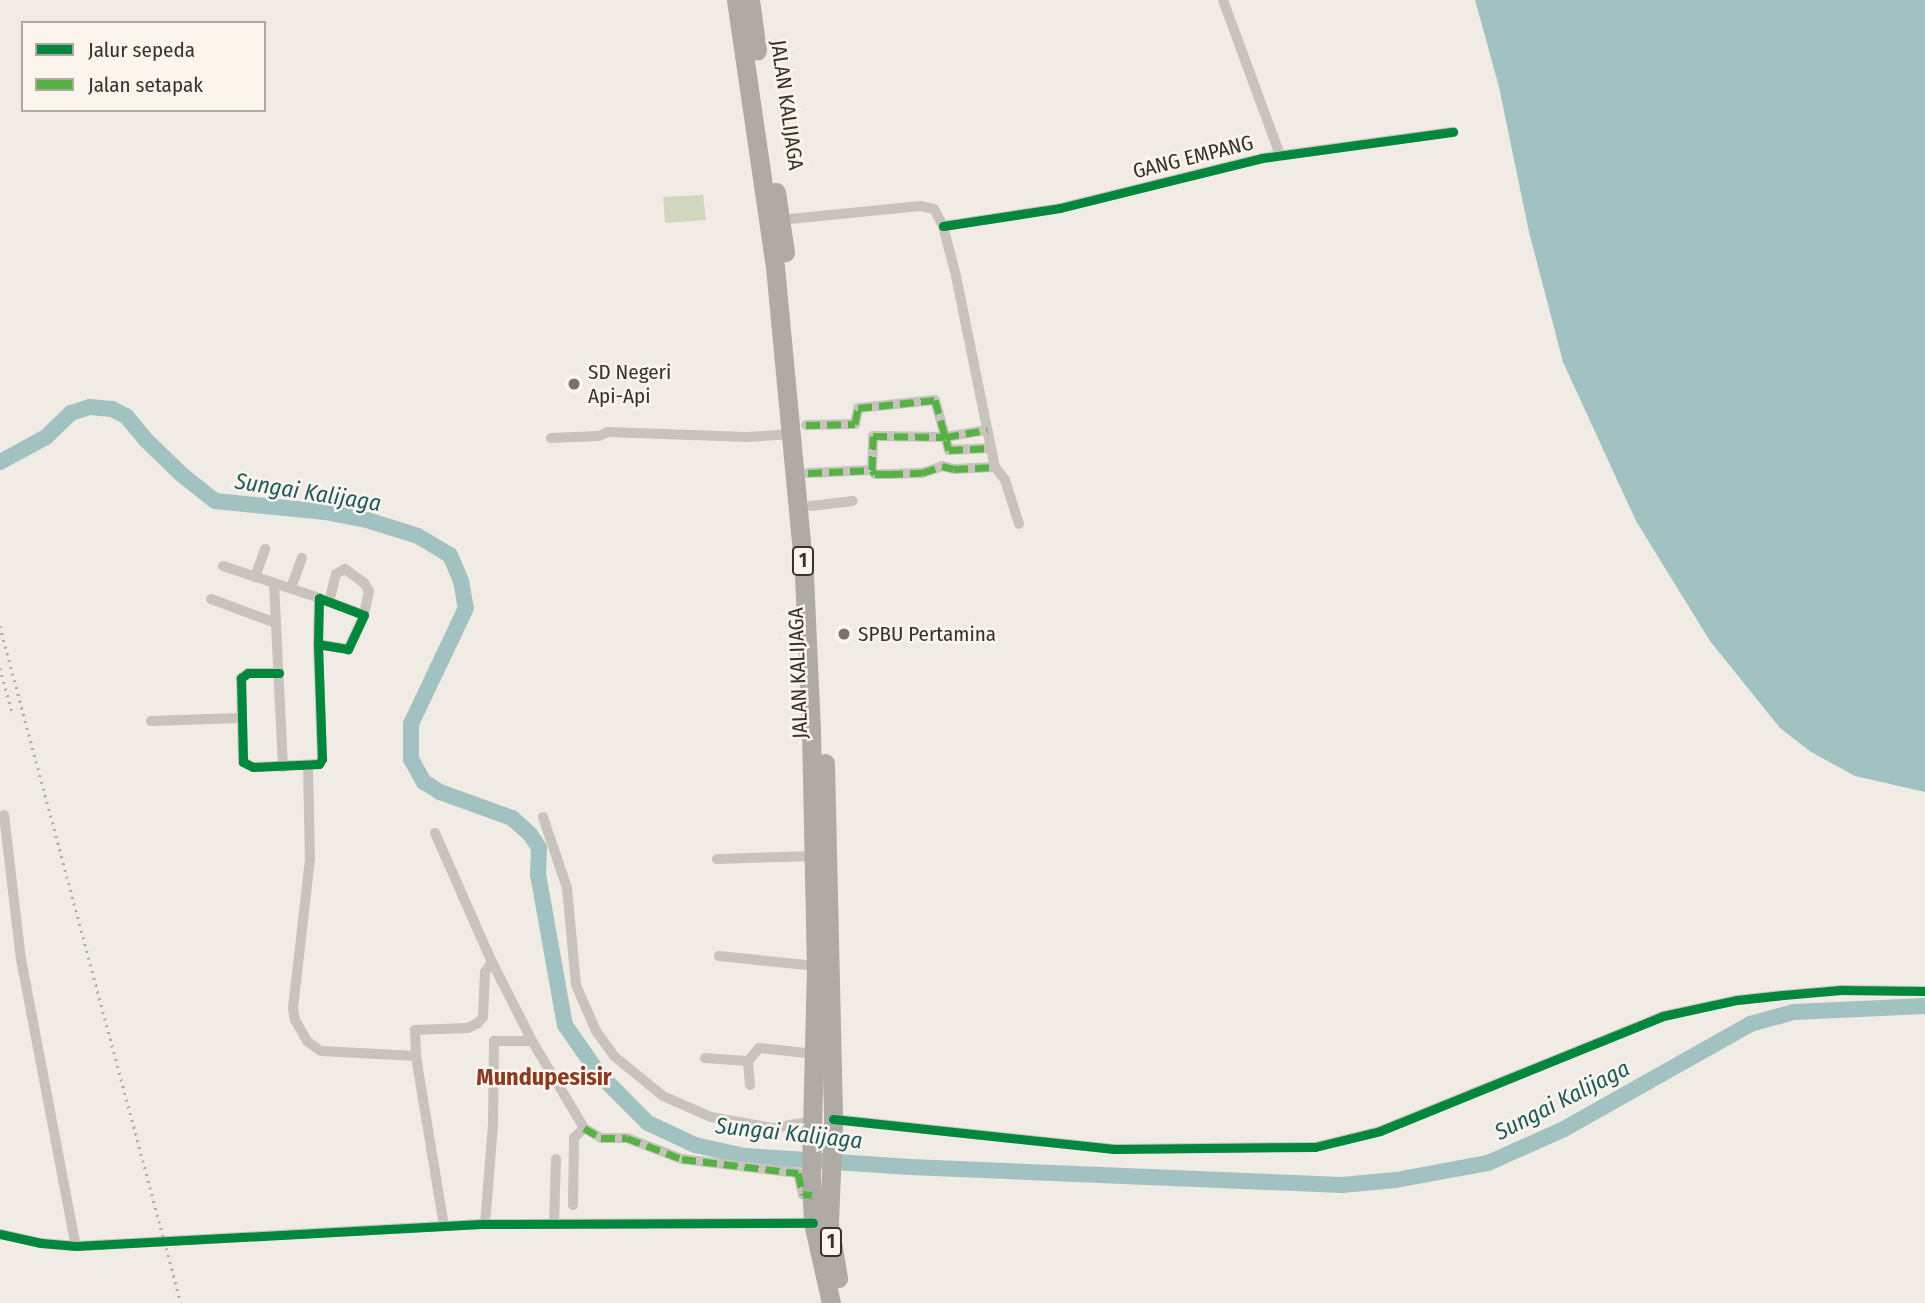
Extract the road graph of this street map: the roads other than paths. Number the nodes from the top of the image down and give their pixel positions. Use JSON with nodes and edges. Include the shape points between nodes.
{"nodes":[{"id":1,"x":736,"y":0,"type":"edge"},
{"id":2,"x":750,"y":0,"type":"edge"},
{"id":3,"x":1223,"y":0,"type":"edge"},
{"id":4,"x":1453,"y":132,"type":"dead end"},
{"id":5,"x":1280,"y":155,"type":"junction"},
{"id":6,"x":780,"y":220,"type":"junction"},
{"id":7,"x":943,"y":226,"type":"junction"},
{"id":8,"x":799,"y":429,"type":"junction"},
{"id":9,"x":987,"y":430,"type":"junction"},
{"id":10,"x":945,"y":437,"type":"junction"},
{"id":11,"x":551,"y":438,"type":"dead end"},
{"id":12,"x":991,"y":448,"type":"junction"},
{"id":13,"x":995,"y":467,"type":"junction"},
{"id":14,"x":872,"y":470,"type":"junction"},
{"id":15,"x":808,"y":473,"type":"junction"},
{"id":16,"x":853,"y":501,"type":"dead end"},
{"id":17,"x":811,"y":506,"type":"junction"},
{"id":18,"x":1019,"y":524,"type":"dead end"},
{"id":19,"x":265,"y":549,"type":"dead end"},
{"id":20,"x":302,"y":558,"type":"dead end"},
{"id":21,"x":223,"y":566,"type":"dead end"},
{"id":22,"x":255,"y":577,"type":"junction"},
{"id":23,"x":274,"y":583,"type":"junction"},
{"id":24,"x":291,"y":589,"type":"junction"},
{"id":25,"x":211,"y":599,"type":"dead end"},
{"id":26,"x":323,"y":600,"type":"junction"},
{"id":27,"x":364,"y":615,"type":"junction"},
{"id":28,"x":276,"y":623,"type":"junction"},
{"id":29,"x":318,"y":644,"type":"junction"},
{"id":30,"x":279,"y":673,"type":"junction"},
{"id":31,"x":240,"y":718,"type":"junction"},
{"id":32,"x":151,"y":721,"type":"dead end"},
{"id":33,"x":308,"y":766,"type":"junction"},
{"id":34,"x":284,"y":767,"type":"junction"},
{"id":35,"x":4,"y":815,"type":"dead end"},
{"id":36,"x":542,"y":817,"type":"dead end"},
{"id":37,"x":435,"y":833,"type":"dead end"},
{"id":38,"x":815,"y":856,"type":"junction"},
{"id":39,"x":717,"y":859,"type":"dead end"},
{"id":40,"x":719,"y":957,"type":"dead end"},
{"id":41,"x":492,"y":961,"type":"junction"},
{"id":42,"x":816,"y":965,"type":"junction"},
{"id":43,"x":1925,"y":990,"type":"edge"},
{"id":44,"x":532,"y":1041,"type":"junction"},
{"id":45,"x":816,"y":1054,"type":"junction"},
{"id":46,"x":416,"y":1056,"type":"junction"},
{"id":47,"x":705,"y":1058,"type":"dead end"},
{"id":48,"x":748,"y":1060,"type":"junction"},
{"id":49,"x":750,"y":1085,"type":"dead end"},
{"id":50,"x":823,"y":1122,"type":"junction"},
{"id":51,"x":584,"y":1128,"type":"junction"},
{"id":52,"x":556,"y":1159,"type":"dead end"},
{"id":53,"x":811,"y":1187,"type":"junction"},
{"id":54,"x":573,"y":1205,"type":"dead end"},
{"id":55,"x":554,"y":1223,"type":"junction"},
{"id":56,"x":813,"y":1223,"type":"junction"},
{"id":57,"x":485,"y":1224,"type":"junction"},
{"id":58,"x":443,"y":1226,"type":"junction"},
{"id":59,"x":0,"y":1234,"type":"edge"},
{"id":60,"x":76,"y":1246,"type":"junction"},
{"id":61,"x":831,"y":1303,"type":"edge"},
{"id":62,"x":844,"y":1303,"type":"edge"}],
"edges":[{"from":1,"to":8,"type":"highway","name":"JALAN KALIJAGA","number":"1"},
{"from":2,"to":6,"type":"highway","name":"JALAN KALIJAGA","number":"1"},
{"from":3,"to":5,"type":"street"},
{"from":4,"to":5,"type":"street","name":"GANG EMPANG"},
{"from":5,"to":7,"type":"street","name":"GANG EMPANG","via":[[1060,208]]},
{"from":6,"to":7,"type":"street","via":[[920,206],[934,209]]},
{"from":6,"to":8,"type":"highway","name":"JALAN KALIJAGA","number":"1"},
{"from":7,"to":9,"type":"street"},
{"from":8,"to":10,"type":"street","via":[[853,424],[858,408],[935,400]]},
{"from":8,"to":11,"type":"street","via":[[747,437],[607,432]]},
{"from":8,"to":15,"type":"highway","name":"JALAN KALIJAGA","number":"1"},
{"from":8,"to":38,"type":"highway","name":"JALAN KALIJAGA","number":"1"},
{"from":9,"to":10,"type":"street"},
{"from":9,"to":12,"type":"street"},
{"from":10,"to":12,"type":"street","via":[[952,451]]},
{"from":10,"to":14,"type":"street","via":[[873,436]]},
{"from":12,"to":13,"type":"street"},
{"from":13,"to":14,"type":"street","via":[[943,466],[915,474],[878,475]]},
{"from":13,"to":18,"type":"street","via":[[1005,480]]},
{"from":14,"to":15,"type":"street"},
{"from":15,"to":17,"type":"highway","name":"JALAN KALIJAGA","number":"1"},
{"from":16,"to":17,"type":"street"},
{"from":17,"to":50,"type":"highway","name":"JALAN KALIJAGA","number":"1","via":[[827,800]]},
{"from":19,"to":22,"type":"street"},
{"from":20,"to":24,"type":"street"},
{"from":21,"to":22,"type":"street"},
{"from":22,"to":23,"type":"street"},
{"from":23,"to":24,"type":"street"},
{"from":23,"to":28,"type":"street"},
{"from":24,"to":26,"type":"street"},
{"from":25,"to":28,"type":"street"},
{"from":26,"to":27,"type":"street"},
{"from":26,"to":27,"type":"street","via":[[336,574],[345,569],[369,592]]},
{"from":26,"to":29,"type":"street"},
{"from":27,"to":29,"type":"street","via":[[348,649]]},
{"from":28,"to":30,"type":"street"},
{"from":29,"to":33,"type":"street","via":[[322,759]]},
{"from":30,"to":31,"type":"street","via":[[243,676]]},
{"from":30,"to":34,"type":"street"},
{"from":31,"to":32,"type":"street"},
{"from":31,"to":34,"type":"street","via":[[244,764]]},
{"from":33,"to":34,"type":"street"},
{"from":33,"to":46,"type":"street","via":[[310,859],[295,1020],[307,1041],[321,1051]]},
{"from":35,"to":60,"type":"street","via":[[21,958]]},
{"from":36,"to":50,"type":"street","via":[[565,879],[576,985],[596,1031],[614,1056],[663,1096],[703,1114],[772,1128]]},
{"from":37,"to":41,"type":"street"},
{"from":38,"to":39,"type":"street"},
{"from":38,"to":42,"type":"highway","name":"JALAN KALIJAGA","number":"1"},
{"from":40,"to":42,"type":"street"},
{"from":41,"to":44,"type":"street"},
{"from":41,"to":46,"type":"street","via":[[485,972],[481,1021],[468,1028],[415,1030]]},
{"from":42,"to":45,"type":"highway","name":"JALAN KALIJAGA","number":"1"},
{"from":43,"to":50,"type":"street","via":[[1783,995],[1663,1016],[1380,1131],[1315,1147],[1115,1149]]},
{"from":44,"to":51,"type":"street"},
{"from":44,"to":57,"type":"street","via":[[494,1041]]},
{"from":45,"to":48,"type":"street","via":[[759,1048]]},
{"from":45,"to":50,"type":"highway","name":"JALAN KALIJAGA","number":"1"},
{"from":46,"to":58,"type":"street"},
{"from":47,"to":48,"type":"street"},
{"from":48,"to":49,"type":"street"},
{"from":50,"to":53,"type":"highway","name":"JALAN KALIJAGA","number":"1"},
{"from":50,"to":62,"type":"highway","name":"JALAN KALIJAGA","number":"1","via":[[831,1180],[829,1224]]},
{"from":51,"to":53,"type":"street","via":[[601,1138],[627,1138],[682,1159],[798,1173],[803,1194]]},
{"from":51,"to":54,"type":"street","via":[[574,1138]]},
{"from":52,"to":55,"type":"street"},
{"from":53,"to":56,"type":"highway","number":"1"},
{"from":55,"to":56,"type":"street"},
{"from":55,"to":57,"type":"street"},
{"from":56,"to":61,"type":"highway","number":"1"},
{"from":57,"to":58,"type":"street"},
{"from":58,"to":60,"type":"street"},
{"from":59,"to":60,"type":"street"}]}
